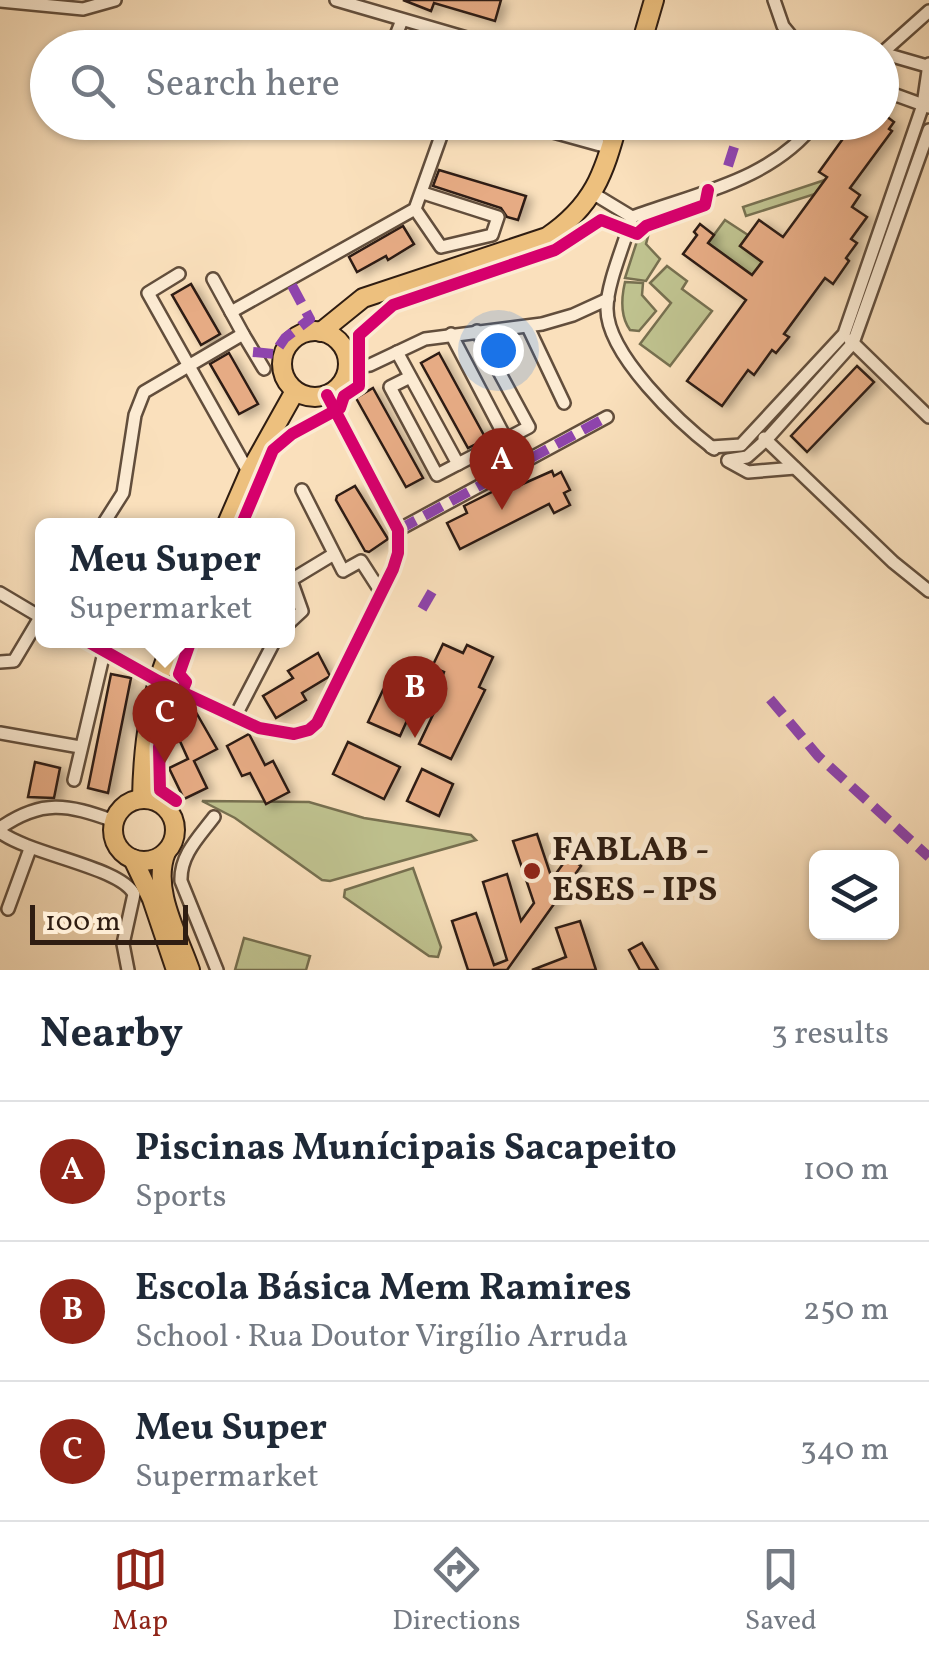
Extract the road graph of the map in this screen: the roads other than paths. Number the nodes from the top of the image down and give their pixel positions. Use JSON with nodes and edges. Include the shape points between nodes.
{"nodes":[{"id":1,"x":115,"y":0,"type":"edge"},
{"id":2,"x":336,"y":0,"type":"edge"},
{"id":3,"x":654,"y":0,"type":"edge"},
{"id":4,"x":774,"y":0,"type":"edge"},
{"id":5,"x":0,"y":2,"type":"edge"},
{"id":6,"x":929,"y":12,"type":"edge"},
{"id":7,"x":402,"y":20,"type":"junction"},
{"id":8,"x":398,"y":30,"type":"edge"},
{"id":9,"x":437,"y":30,"type":"edge"},
{"id":10,"x":645,"y":30,"type":"edge"},
{"id":11,"x":786,"y":30,"type":"edge"},
{"id":12,"x":899,"y":38,"type":"edge"},
{"id":13,"x":899,"y":57,"type":"edge"},
{"id":14,"x":928,"y":65,"type":"edge"},
{"id":15,"x":899,"y":96,"type":"edge"},
{"id":16,"x":926,"y":106,"type":"edge"},
{"id":17,"x":929,"y":130,"type":"edge"},
{"id":18,"x":440,"y":140,"type":"edge"},
{"id":19,"x":585,"y":140,"type":"edge"},
{"id":20,"x":613,"y":140,"type":"edge"},
{"id":21,"x":800,"y":140,"type":"edge"},
{"id":22,"x":922,"y":143,"type":"edge"},
{"id":23,"x":611,"y":148,"type":"junction"},
{"id":24,"x":422,"y":193,"type":"junction"},
{"id":25,"x":594,"y":194,"type":"junction"},
{"id":26,"x":416,"y":209,"type":"junction"},
{"id":27,"x":632,"y":217,"type":"junction"},
{"id":28,"x":178,"y":274,"type":"dead end"},
{"id":29,"x":213,"y":279,"type":"dead end"},
{"id":30,"x":396,"y":288,"type":"junction"},
{"id":31,"x":608,"y":299,"type":"junction"},
{"id":32,"x":231,"y":312,"type":"junction"},
{"id":33,"x":528,"y":327,"type":"junction"},
{"id":34,"x":321,"y":332,"type":"junction"},
{"id":35,"x":478,"y":332,"type":"junction"},
{"id":36,"x":243,"y":334,"type":"junction"},
{"id":37,"x":451,"y":334,"type":"junction"},
{"id":38,"x":848,"y":338,"type":"junction"},
{"id":39,"x":342,"y":345,"type":"junction"},
{"id":40,"x":397,"y":352,"type":"junction"},
{"id":41,"x":188,"y":364,"type":"junction"},
{"id":42,"x":348,"y":368,"type":"junction"},
{"id":43,"x":264,"y":369,"type":"dead end"},
{"id":44,"x":410,"y":377,"type":"junction"},
{"id":45,"x":295,"y":391,"type":"junction"},
{"id":46,"x":327,"y":396,"type":"junction"},
{"id":47,"x":564,"y":403,"type":"dead end"},
{"id":48,"x":929,"y":417,"type":"edge"},
{"id":49,"x":606,"y":418,"type":"dead end"},
{"id":50,"x":756,"y":430,"type":"junction"},
{"id":51,"x":506,"y":439,"type":"junction"},
{"id":52,"x":766,"y":440,"type":"junction"},
{"id":53,"x":711,"y":446,"type":"junction"},
{"id":54,"x":728,"y":460,"type":"junction"},
{"id":55,"x":458,"y":464,"type":"junction"},
{"id":56,"x":795,"y":468,"type":"junction"},
{"id":57,"x":249,"y":473,"type":"junction"},
{"id":58,"x":302,"y":490,"type":"dead end"},
{"id":59,"x":107,"y":518,"type":"edge"},
{"id":60,"x":229,"y":518,"type":"edge"},
{"id":61,"x":398,"y":530,"type":"junction"},
{"id":62,"x":334,"y":554,"type":"junction"},
{"id":63,"x":295,"y":578,"type":"edge"},
{"id":64,"x":295,"y":591,"type":"edge"},
{"id":65,"x":929,"y":591,"type":"edge"},
{"id":66,"x":381,"y":592,"type":"junction"},
{"id":67,"x":0,"y":593,"type":"edge"},
{"id":68,"x":35,"y":612,"type":"edge"},
{"id":69,"x":295,"y":618,"type":"edge"},
{"id":70,"x":35,"y":627,"type":"edge"},
{"id":71,"x":104,"y":648,"type":"edge"},
{"id":72,"x":109,"y":648,"type":"edge"},
{"id":73,"x":171,"y":648,"type":"edge"},
{"id":74,"x":271,"y":648,"type":"edge"},
{"id":75,"x":0,"y":662,"type":"edge"},
{"id":76,"x":158,"y":681,"type":"junction"},
{"id":77,"x":235,"y":716,"type":"junction"},
{"id":78,"x":0,"y":733,"type":"edge"},
{"id":79,"x":80,"y":748,"type":"junction"},
{"id":80,"x":74,"y":780,"type":"dead end"},
{"id":81,"x":142,"y":798,"type":"junction"},
{"id":82,"x":214,"y":816,"type":"dead end"},
{"id":83,"x":114,"y":821,"type":"junction"},
{"id":84,"x":0,"y":830,"type":"edge"},
{"id":85,"x":30,"y":848,"type":"junction"},
{"id":86,"x":166,"y":852,"type":"junction"},
{"id":87,"x":133,"y":859,"type":"junction"},
{"id":88,"x":8,"y":909,"type":"dead end"},
{"id":89,"x":128,"y":970,"type":"edge"},
{"id":90,"x":176,"y":970,"type":"edge"},
{"id":91,"x":190,"y":970,"type":"edge"},
{"id":92,"x":216,"y":970,"type":"edge"}],
"edges":[{"from":1,"to":5,"type":"street","via":[[83,9]]},
{"from":2,"to":7,"type":"street"},
{"from":3,"to":10,"type":"main road"},
{"from":4,"to":11,"type":"street"},
{"from":6,"to":12,"type":"street"},
{"from":7,"to":8,"type":"street"},
{"from":7,"to":9,"type":"street"},
{"from":13,"to":14,"type":"street"},
{"from":14,"to":16,"type":"street"},
{"from":15,"to":16,"type":"street"},
{"from":16,"to":22,"type":"street"},
{"from":17,"to":22,"type":"street"},
{"from":18,"to":24,"type":"street"},
{"from":19,"to":23,"type":"street"},
{"from":20,"to":23,"type":"main road"},
{"from":21,"to":27,"type":"street","via":[[771,166]]},
{"from":22,"to":38,"type":"street"},
{"from":23,"to":25,"type":"main road"},
{"from":24,"to":26,"type":"street"},
{"from":24,"to":26,"type":"street","via":[[498,217],[492,236],[440,247]]},
{"from":25,"to":27,"type":"street"},
{"from":25,"to":30,"type":"main road","via":[[547,237]]},
{"from":26,"to":32,"type":"street"},
{"from":27,"to":31,"type":"street"},
{"from":28,"to":41,"type":"street","via":[[148,293]]},
{"from":29,"to":32,"type":"street"},
{"from":30,"to":34,"type":"main road","via":[[363,298]]},
{"from":30,"to":39,"type":"main road","via":[[354,316]]},
{"from":31,"to":33,"type":"street"},
{"from":31,"to":53,"type":"street","via":[[608,321],[652,393]]},
{"from":32,"to":36,"type":"street"},
{"from":33,"to":35,"type":"street"},
{"from":33,"to":47,"type":"street"},
{"from":34,"to":39,"type":"main road"},
{"from":34,"to":45,"type":"main road","via":[[299,336],[285,352],[283,373]]},
{"from":35,"to":37,"type":"street"},
{"from":35,"to":51,"type":"street","via":[[529,427]]},
{"from":36,"to":41,"type":"street"},
{"from":36,"to":43,"type":"street"},
{"from":37,"to":40,"type":"street"},
{"from":37,"to":51,"type":"street"},
{"from":38,"to":48,"type":"street"},
{"from":38,"to":50,"type":"street"},
{"from":38,"to":52,"type":"street"},
{"from":39,"to":42,"type":"main road"},
{"from":40,"to":42,"type":"street"},
{"from":40,"to":44,"type":"street"},
{"from":41,"to":57,"type":"street"},
{"from":41,"to":59,"type":"street","via":[[144,392],[123,493]]},
{"from":42,"to":46,"type":"main road"},
{"from":44,"to":55,"type":"street"},
{"from":44,"to":55,"type":"street","via":[[390,387],[437,476]]},
{"from":45,"to":46,"type":"main road"},
{"from":45,"to":57,"type":"main road"},
{"from":46,"to":61,"type":"street"},
{"from":49,"to":61,"type":"street"},
{"from":50,"to":52,"type":"street"},
{"from":50,"to":53,"type":"street","via":[[741,445]]},
{"from":51,"to":55,"type":"street"},
{"from":52,"to":54,"type":"street","via":[[747,457]]},
{"from":52,"to":56,"type":"street"},
{"from":53,"to":54,"type":"street"},
{"from":54,"to":56,"type":"street","via":[[748,472]]},
{"from":56,"to":65,"type":"street"},
{"from":57,"to":60,"type":"main road"},
{"from":58,"to":62,"type":"street"},
{"from":61,"to":66,"type":"street","via":[[398,553]]},
{"from":62,"to":63,"type":"street"},
{"from":62,"to":66,"type":"street","via":[[344,572],[361,561]]},
{"from":64,"to":69,"type":"street","via":[[302,611]]},
{"from":66,"to":77,"type":"street","via":[[317,724],[278,734]]},
{"from":67,"to":68,"type":"street"},
{"from":70,"to":75,"type":"street","via":[[14,661]]},
{"from":71,"to":79,"type":"street"},
{"from":72,"to":76,"type":"street"},
{"from":73,"to":76,"type":"main road"},
{"from":74,"to":77,"type":"street"},
{"from":76,"to":77,"type":"street"},
{"from":76,"to":81,"type":"main road"},
{"from":78,"to":79,"type":"street"},
{"from":79,"to":80,"type":"street"},
{"from":81,"to":83,"type":"main road"},
{"from":81,"to":86,"type":"main road","via":[[172,816],[175,832]]},
{"from":82,"to":92,"type":"street","via":[[180,870]]},
{"from":83,"to":84,"type":"street","via":[[86,811],[39,808]]},
{"from":83,"to":87,"type":"main road","via":[[115,842]]},
{"from":84,"to":85,"type":"street"},
{"from":85,"to":88,"type":"street"},
{"from":85,"to":89,"type":"street","via":[[132,888],[123,944]]},
{"from":86,"to":87,"type":"main road"},
{"from":86,"to":91,"type":"main road","via":[[160,865],[164,895]]},
{"from":87,"to":90,"type":"main road"}]}
